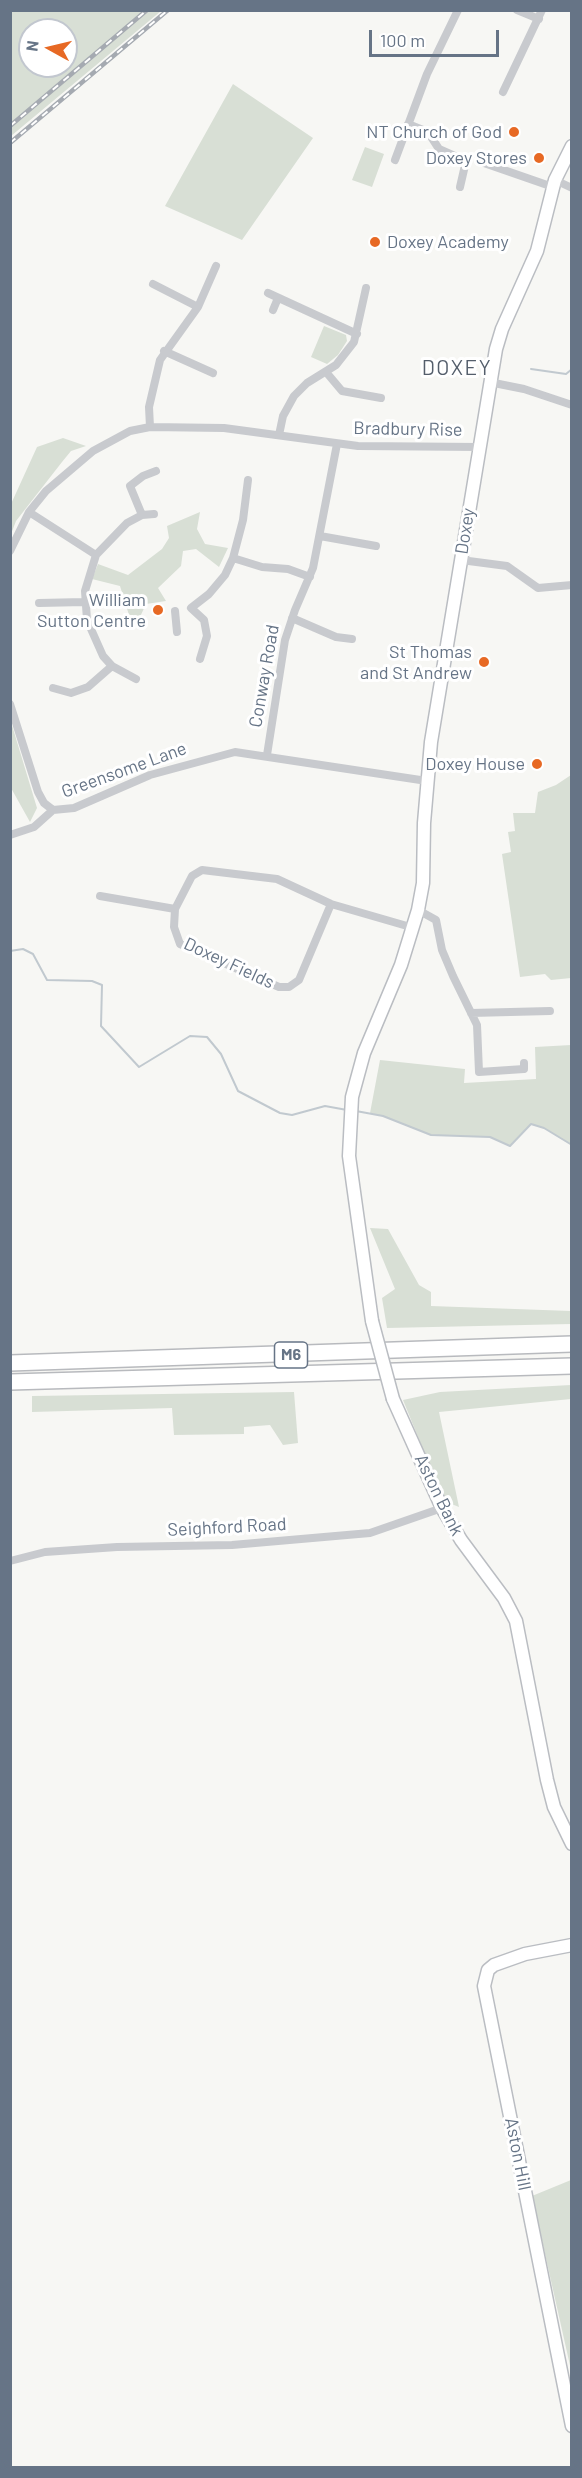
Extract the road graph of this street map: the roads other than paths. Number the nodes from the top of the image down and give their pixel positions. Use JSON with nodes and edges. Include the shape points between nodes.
{"nodes":[{"id":1,"x":517,"y":10,"type":"edge"},
{"id":2,"x":457,"y":11,"type":"edge"},
{"id":3,"x":540,"y":15,"type":"edge"},
{"id":4,"x":503,"y":92,"type":"dead end"},
{"id":5,"x":408,"y":124,"type":"junction"},
{"id":6,"x":572,"y":146,"type":"edge"},
{"id":7,"x":395,"y":160,"type":"dead end"},
{"id":8,"x":481,"y":162,"type":"dead end"},
{"id":9,"x":554,"y":184,"type":"junction"},
{"id":10,"x":460,"y":187,"type":"dead end"},
{"id":11,"x":572,"y":188,"type":"edge"},
{"id":12,"x":216,"y":266,"type":"dead end"},
{"id":13,"x":153,"y":284,"type":"dead end"},
{"id":14,"x":366,"y":288,"type":"dead end"},
{"id":15,"x":268,"y":294,"type":"dead end"},
{"id":16,"x":278,"y":298,"type":"junction"},
{"id":17,"x":198,"y":307,"type":"junction"},
{"id":18,"x":273,"y":310,"type":"dead end"},
{"id":19,"x":357,"y":334,"type":"junction"},
{"id":20,"x":164,"y":351,"type":"junction"},
{"id":21,"x":326,"y":372,"type":"junction"},
{"id":22,"x":213,"y":373,"type":"dead end"},
{"id":23,"x":489,"y":382,"type":"junction"},
{"id":24,"x":381,"y":398,"type":"dead end"},
{"id":25,"x":572,"y":405,"type":"edge"},
{"id":26,"x":150,"y":427,"type":"junction"},
{"id":27,"x":279,"y":435,"type":"junction"},
{"id":28,"x":337,"y":444,"type":"junction"},
{"id":29,"x":479,"y":447,"type":"junction"},
{"id":30,"x":156,"y":471,"type":"dead end"},
{"id":31,"x":249,"y":480,"type":"dead end"},
{"id":32,"x":29,"y":512,"type":"junction"},
{"id":33,"x":154,"y":514,"type":"dead end"},
{"id":34,"x":142,"y":515,"type":"junction"},
{"id":35,"x":320,"y":536,"type":"junction"},
{"id":36,"x":376,"y":546,"type":"dead end"},
{"id":37,"x":10,"y":551,"type":"edge"},
{"id":38,"x":96,"y":555,"type":"junction"},
{"id":39,"x":233,"y":558,"type":"junction"},
{"id":40,"x":461,"y":560,"type":"junction"},
{"id":41,"x":310,"y":577,"type":"junction"},
{"id":42,"x":572,"y":585,"type":"edge"},
{"id":43,"x":84,"y":602,"type":"junction"},
{"id":44,"x":39,"y":603,"type":"dead end"},
{"id":45,"x":175,"y":611,"type":"dead end"},
{"id":46,"x":292,"y":618,"type":"junction"},
{"id":47,"x":177,"y":632,"type":"dead end"},
{"id":48,"x":352,"y":639,"type":"dead end"},
{"id":49,"x":200,"y":659,"type":"dead end"},
{"id":50,"x":112,"y":666,"type":"junction"},
{"id":51,"x":136,"y":678,"type":"dead end"},
{"id":52,"x":53,"y":688,"type":"dead end"},
{"id":53,"x":10,"y":704,"type":"edge"},
{"id":54,"x":267,"y":755,"type":"junction"},
{"id":55,"x":427,"y":781,"type":"junction"},
{"id":56,"x":53,"y":810,"type":"junction"},
{"id":57,"x":10,"y":835,"type":"edge"},
{"id":58,"x":100,"y":896,"type":"dead end"},
{"id":59,"x":331,"y":904,"type":"junction"},
{"id":60,"x":175,"y":909,"type":"junction"},
{"id":61,"x":418,"y":910,"type":"junction"},
{"id":62,"x":414,"y":928,"type":"junction"},
{"id":63,"x":550,"y":1011,"type":"dead end"},
{"id":64,"x":471,"y":1013,"type":"junction"},
{"id":65,"x":524,"y":1063,"type":"dead end"},
{"id":66,"x":572,"y":1344,"type":"edge"},
{"id":67,"x":10,"y":1363,"type":"edge"},
{"id":68,"x":572,"y":1366,"type":"edge"},
{"id":69,"x":10,"y":1382,"type":"edge"},
{"id":70,"x":442,"y":1508,"type":"junction"},
{"id":71,"x":10,"y":1561,"type":"edge"},
{"id":72,"x":572,"y":1844,"type":"edge"},
{"id":73,"x":572,"y":1945,"type":"edge"},
{"id":74,"x":572,"y":2426,"type":"edge"}],
"edges":[{"from":1,"to":3,"type":"street"},
{"from":2,"to":5,"type":"street"},
{"from":3,"to":4,"type":"street"},
{"from":5,"to":7,"type":"street"},
{"from":5,"to":10,"type":"street","via":[[428,132],[439,149],[466,161]]},
{"from":6,"to":9,"type":"street","name":"Doxey"},
{"from":8,"to":9,"type":"street"},
{"from":9,"to":11,"type":"street"},
{"from":9,"to":23,"type":"street","name":"Doxey","via":[[537,251],[502,328]]},
{"from":12,"to":17,"type":"street"},
{"from":13,"to":17,"type":"street"},
{"from":14,"to":19,"type":"street"},
{"from":15,"to":16,"type":"street"},
{"from":16,"to":18,"type":"street"},
{"from":16,"to":19,"type":"street"},
{"from":17,"to":20,"type":"street"},
{"from":19,"to":21,"type":"street","via":[[344,357]]},
{"from":20,"to":22,"type":"street"},
{"from":20,"to":26,"type":"street","via":[[149,407]]},
{"from":21,"to":24,"type":"street","via":[[342,391]]},
{"from":21,"to":27,"type":"street","via":[[294,396],[283,416]]},
{"from":23,"to":25,"type":"street"},
{"from":23,"to":29,"type":"street","name":"Doxey"},
{"from":26,"to":27,"type":"street","via":[[224,428]]},
{"from":26,"to":32,"type":"street","via":[[112,439],[93,451],[70,468]]},
{"from":27,"to":28,"type":"street"},
{"from":28,"to":29,"type":"street","name":"Bradbury Rise"},
{"from":28,"to":35,"type":"street","name":"Conway Road"},
{"from":29,"to":40,"type":"street","name":"Doxey"},
{"from":30,"to":34,"type":"street","via":[[130,486]]},
{"from":31,"to":39,"type":"street"},
{"from":32,"to":37,"type":"street"},
{"from":32,"to":38,"type":"street"},
{"from":33,"to":34,"type":"street"},
{"from":34,"to":38,"type":"street","via":[[118,530]]},
{"from":35,"to":36,"type":"street"},
{"from":35,"to":41,"type":"street","name":"Conway Road"},
{"from":38,"to":43,"type":"street","via":[[87,578]]},
{"from":39,"to":41,"type":"street"},
{"from":39,"to":49,"type":"street","via":[[219,582],[191,608],[204,620],[207,636]]},
{"from":40,"to":42,"type":"street","via":[[507,566],[538,588]]},
{"from":40,"to":55,"type":"street","name":"Doxey"},
{"from":41,"to":46,"type":"street","name":"Conway Road"},
{"from":43,"to":44,"type":"street"},
{"from":43,"to":50,"type":"street","via":[[91,633]]},
{"from":45,"to":47,"type":"street"},
{"from":46,"to":48,"type":"street","via":[[336,637]]},
{"from":46,"to":54,"type":"street","name":"Conway Road"},
{"from":50,"to":51,"type":"street"},
{"from":50,"to":52,"type":"street","via":[[88,687],[71,693]]},
{"from":53,"to":56,"type":"street","name":"Greensome Lane","via":[[38,792]]},
{"from":54,"to":55,"type":"street","name":"Greensome Lane"},
{"from":54,"to":56,"type":"street","name":"Greensome Lane","via":[[222,754],[150,775],[74,808]]},
{"from":55,"to":61,"type":"street","name":"Doxey","via":[[423,883]]},
{"from":56,"to":57,"type":"street","via":[[34,827]]},
{"from":58,"to":60,"type":"street"},
{"from":59,"to":60,"type":"street","via":[[277,879],[202,870],[192,876]]},
{"from":59,"to":60,"type":"street","name":"Doxey Fields","via":[[299,980],[289,987],[279,987],[180,944],[174,927]]},
{"from":59,"to":62,"type":"street"},
{"from":61,"to":62,"type":"street","name":"Doxey"},
{"from":61,"to":64,"type":"street","via":[[436,920],[442,950]]},
{"from":62,"to":70,"type":"street","name":"Aston Bank","bridge":true,"via":[[364,1053],[352,1097],[349,1156],[372,1321],[393,1399]]},
{"from":63,"to":64,"type":"street"},
{"from":64,"to":65,"type":"street","via":[[477,1025],[479,1072],[524,1069]]},
{"from":66,"to":67,"type":"highway","number":"M6"},
{"from":68,"to":69,"type":"highway","number":"M6"},
{"from":70,"to":71,"type":"street","name":"Seighford Road","via":[[370,1533],[242,1544],[65,1550]]},
{"from":70,"to":72,"type":"street","name":"Aston Bank","via":[[516,1621],[547,1780],[554,1807]]},
{"from":73,"to":74,"type":"street","name":"Aston Hill","via":[[494,1965],[488,1970],[484,1986]]}]}
